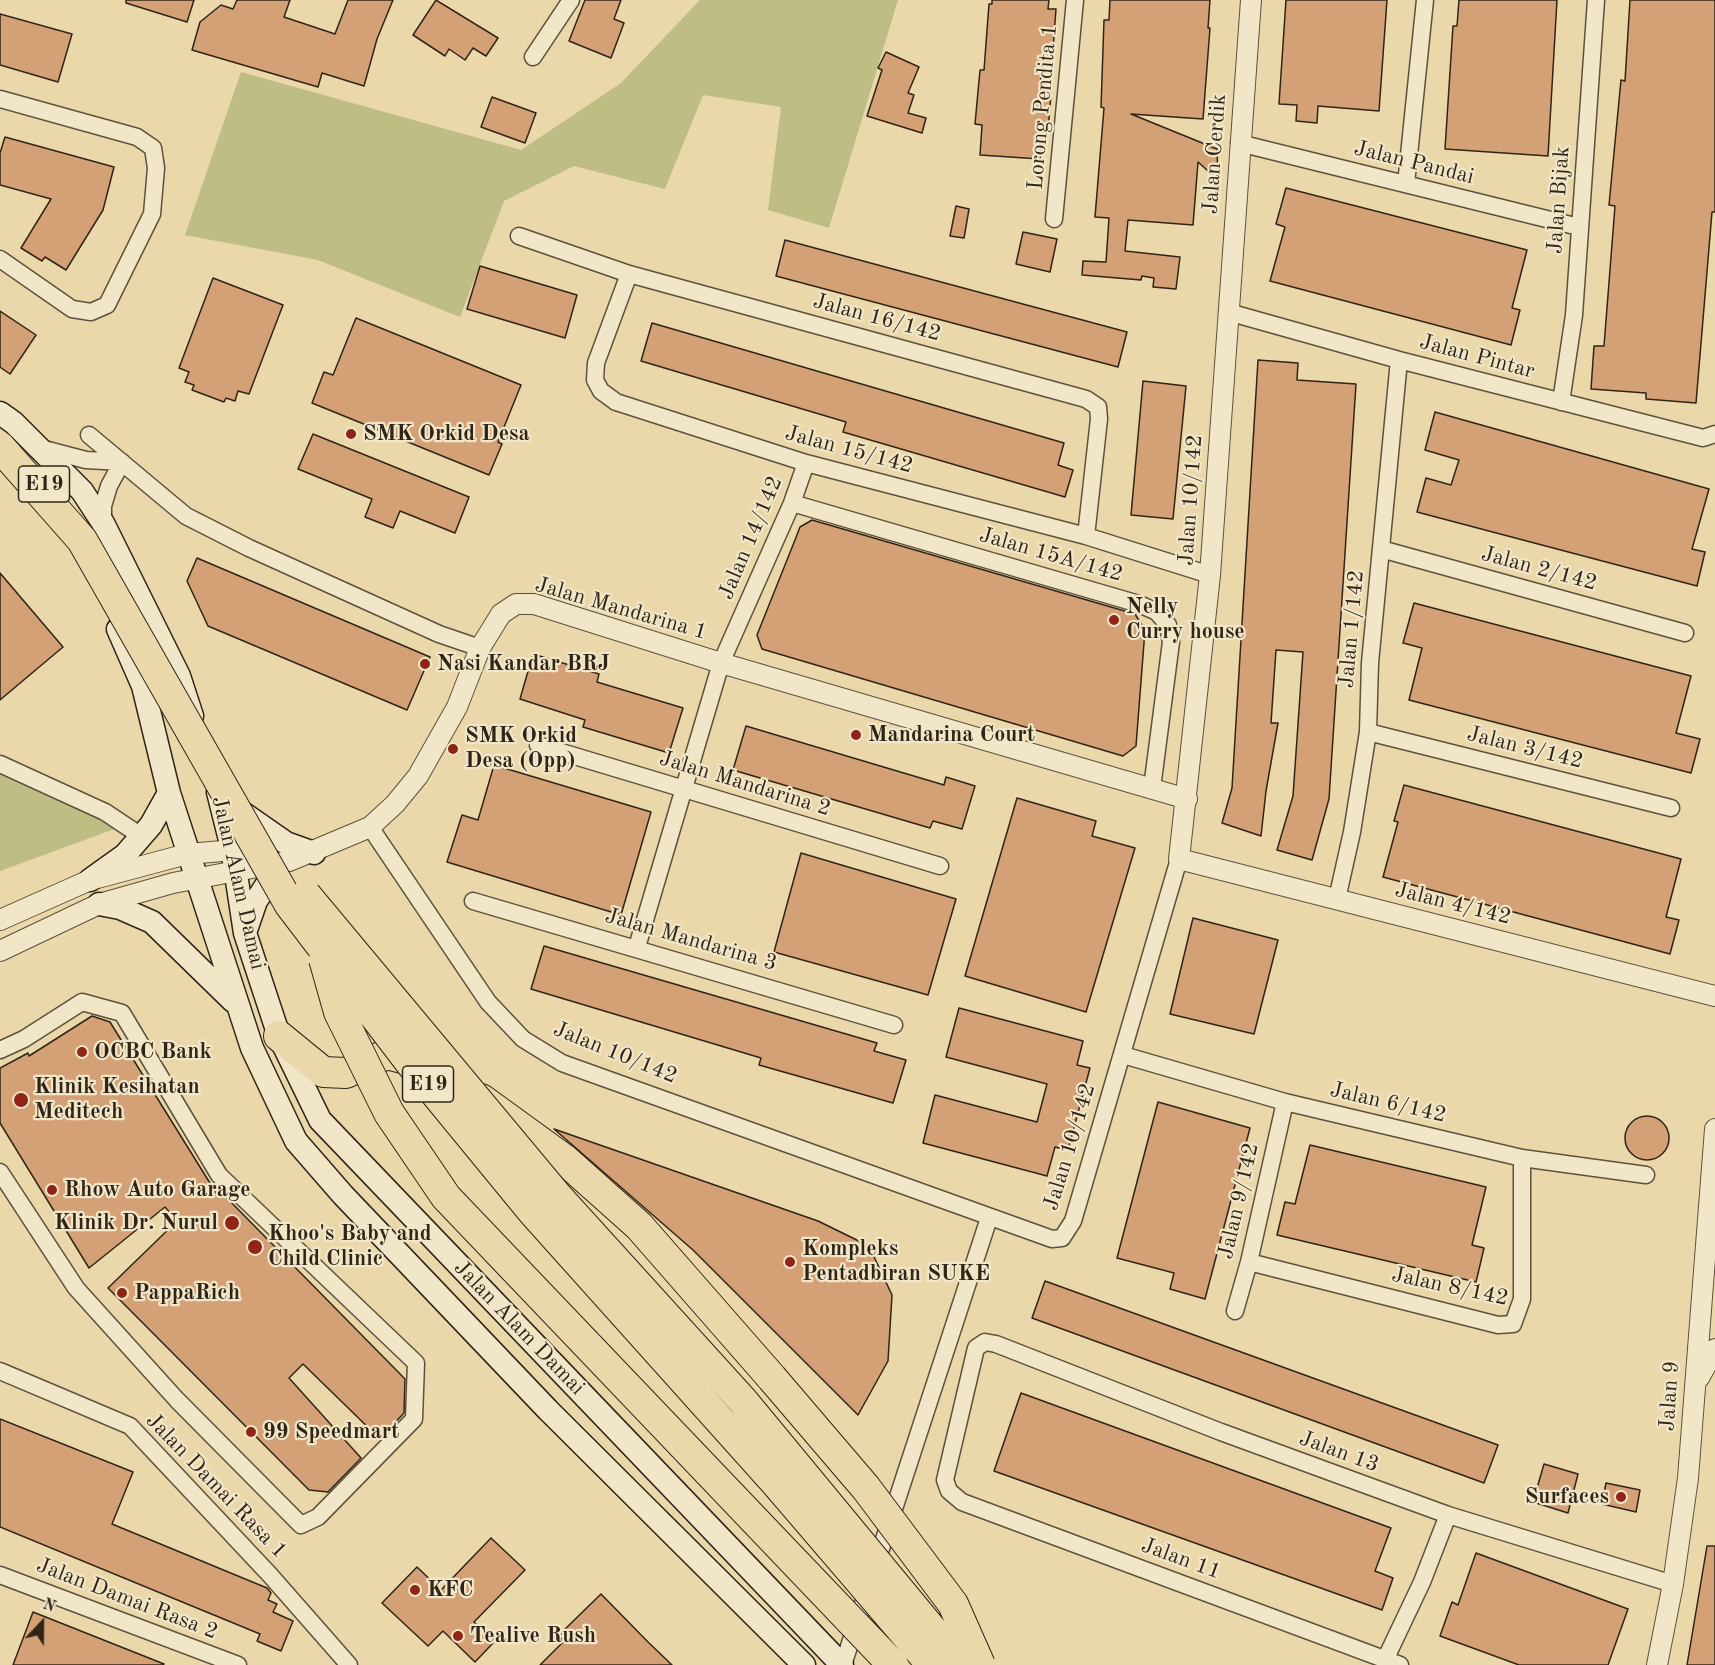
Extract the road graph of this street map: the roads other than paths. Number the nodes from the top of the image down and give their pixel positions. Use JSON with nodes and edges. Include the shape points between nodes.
{"nodes":[{"id":1,"x":571,"y":0,"type":"edge"},
{"id":2,"x":1075,"y":0,"type":"edge"},
{"id":3,"x":1251,"y":0,"type":"edge"},
{"id":4,"x":1425,"y":0,"type":"edge"},
{"id":5,"x":1596,"y":0,"type":"edge"},
{"id":6,"x":533,"y":57,"type":"dead end"},
{"id":7,"x":0,"y":99,"type":"edge"},
{"id":8,"x":1239,"y":143,"type":"junction"},
{"id":9,"x":1406,"y":184,"type":"junction"},
{"id":10,"x":1054,"y":219,"type":"dead end"},
{"id":11,"x":1579,"y":227,"type":"junction"},
{"id":12,"x":519,"y":236,"type":"dead end"},
{"id":13,"x":0,"y":259,"type":"edge"},
{"id":14,"x":629,"y":274,"type":"junction"},
{"id":15,"x":1228,"y":312,"type":"junction"},
{"id":16,"x":1398,"y":360,"type":"junction"},
{"id":17,"x":1561,"y":402,"type":"junction"},
{"id":18,"x":0,"y":413,"type":"edge"},
{"id":19,"x":1715,"y":434,"type":"edge"},
{"id":20,"x":89,"y":435,"type":"dead end"},
{"id":21,"x":0,"y":439,"type":"edge"},
{"id":22,"x":0,"y":447,"type":"edge"},
{"id":23,"x":40,"y":448,"type":"junction"},
{"id":24,"x":0,"y":458,"type":"edge"},
{"id":25,"x":122,"y":462,"type":"junction"},
{"id":26,"x":806,"y":463,"type":"junction"},
{"id":27,"x":792,"y":503,"type":"junction"},
{"id":28,"x":102,"y":523,"type":"junction"},
{"id":29,"x":1086,"y":536,"type":"junction"},
{"id":30,"x":1382,"y":549,"type":"junction"},
{"id":31,"x":1210,"y":575,"type":"junction"},
{"id":32,"x":1684,"y":633,"type":"dead end"},
{"id":33,"x":480,"y":648,"type":"junction"},
{"id":34,"x":721,"y":663,"type":"junction"},
{"id":35,"x":1368,"y":732,"type":"junction"},
{"id":36,"x":538,"y":745,"type":"dead end"},
{"id":37,"x":0,"y":764,"type":"edge"},
{"id":38,"x":1152,"y":788,"type":"junction"},
{"id":39,"x":683,"y":789,"type":"junction"},
{"id":40,"x":169,"y":793,"type":"junction"},
{"id":41,"x":218,"y":793,"type":"junction"},
{"id":42,"x":1187,"y":799,"type":"junction"},
{"id":43,"x":1671,"y":808,"type":"dead end"},
{"id":44,"x":370,"y":827,"type":"junction"},
{"id":45,"x":141,"y":836,"type":"junction"},
{"id":46,"x":232,"y":848,"type":"junction"},
{"id":47,"x":314,"y":853,"type":"junction"},
{"id":48,"x":187,"y":854,"type":"junction"},
{"id":49,"x":1179,"y":859,"type":"junction"},
{"id":50,"x":281,"y":863,"type":"junction"},
{"id":51,"x":940,"y":866,"type":"dead end"},
{"id":52,"x":234,"y":871,"type":"junction"},
{"id":53,"x":195,"y":878,"type":"junction"},
{"id":54,"x":90,"y":880,"type":"junction"},
{"id":55,"x":305,"y":893,"type":"junction"},
{"id":56,"x":1336,"y":900,"type":"junction"},
{"id":57,"x":473,"y":901,"type":"dead end"},
{"id":58,"x":99,"y":904,"type":"junction"},
{"id":59,"x":0,"y":920,"type":"edge"},
{"id":60,"x":245,"y":933,"type":"junction"},
{"id":61,"x":637,"y":947,"type":"junction"},
{"id":62,"x":0,"y":951,"type":"edge"},
{"id":63,"x":1715,"y":996,"type":"edge"},
{"id":64,"x":238,"y":1007,"type":"junction"},
{"id":65,"x":894,"y":1025,"type":"dead end"},
{"id":66,"x":279,"y":1036,"type":"junction"},
{"id":67,"x":0,"y":1050,"type":"edge"},
{"id":68,"x":1123,"y":1055,"type":"junction"},
{"id":69,"x":1285,"y":1102,"type":"junction"},
{"id":70,"x":1715,"y":1129,"type":"edge"},
{"id":71,"x":1522,"y":1158,"type":"junction"},
{"id":72,"x":0,"y":1172,"type":"edge"},
{"id":73,"x":1646,"y":1175,"type":"dead end"},
{"id":74,"x":1709,"y":1208,"type":"junction"},
{"id":75,"x":989,"y":1218,"type":"junction"},
{"id":76,"x":1715,"y":1236,"type":"edge"},
{"id":77,"x":1249,"y":1262,"type":"junction"},
{"id":78,"x":1709,"y":1287,"type":"edge"},
{"id":79,"x":1235,"y":1311,"type":"dead end"},
{"id":80,"x":996,"y":1344,"type":"joint"},
{"id":81,"x":1715,"y":1349,"type":"edge"},
{"id":82,"x":0,"y":1371,"type":"edge"},
{"id":83,"x":1695,"y":1385,"type":"junction"},
{"id":84,"x":1448,"y":1515,"type":"junction"},
{"id":85,"x":0,"y":1575,"type":"edge"},
{"id":86,"x":1673,"y":1584,"type":"junction"},
{"id":87,"x":342,"y":1661,"type":"edge"},
{"id":88,"x":1393,"y":1662,"type":"edge"},
{"id":89,"x":238,"y":1665,"type":"edge"},
{"id":90,"x":804,"y":1665,"type":"edge"},
{"id":91,"x":843,"y":1665,"type":"edge"},
{"id":92,"x":893,"y":1665,"type":"edge"},
{"id":93,"x":932,"y":1665,"type":"edge"},
{"id":94,"x":961,"y":1665,"type":"edge"},
{"id":95,"x":980,"y":1665,"type":"edge"},
{"id":96,"x":1657,"y":1665,"type":"edge"}],
"edges":[{"from":1,"to":6,"type":"street"},
{"from":2,"to":10,"type":"street","name":"Lorong Pendita 1"},
{"from":3,"to":8,"type":"street","name":"Jalan Cerdik"},
{"from":4,"to":9,"type":"street"},
{"from":5,"to":11,"type":"street","name":"Jalan Bijak"},
{"from":7,"to":13,"type":"street","via":[[137,137],[153,148],[156,168],[152,214],[108,305],[91,312],[72,309]]},
{"from":8,"to":9,"type":"street","name":"Jalan Pandai"},
{"from":8,"to":15,"type":"street","name":"Jalan Cerdik"},
{"from":9,"to":11,"type":"street","name":"Jalan Pandai"},
{"from":11,"to":17,"type":"street","name":"Jalan Bijak","via":[[1574,315]]},
{"from":12,"to":14,"type":"street","name":"Jalan 16/142"},
{"from":14,"to":26,"type":"street","name":"Jalan 15/142","via":[[596,363],[595,380],[601,392],[616,402]]},
{"from":14,"to":29,"type":"street","name":"Jalan 16/142","via":[[1086,399],[1098,407],[1099,419]]},
{"from":15,"to":16,"type":"street","name":"Jalan Pintar"},
{"from":15,"to":31,"type":"street","name":"Jalan 10/142"},
{"from":16,"to":17,"type":"street","name":"Jalan Pintar"},
{"from":16,"to":30,"type":"street","name":"Jalan 1/142"},
{"from":17,"to":19,"type":"street","name":"Jalan Pintar","via":[[1703,438]]},
{"from":18,"to":23,"type":"main road","name":"Jalan Alam Damai"},
{"from":20,"to":25,"type":"street"},
{"from":21,"to":55,"type":"highway","number":"E19","via":[[86,533]]},
{"from":22,"to":93,"type":"highway","number":"E19","bridge":true,"via":[[82,540],[290,904],[402,1052],[533,1212]]},
{"from":23,"to":25,"type":"street","via":[[86,460]]},
{"from":23,"to":28,"type":"main road","name":"Jalan Alam Damai","via":[[82,491]]},
{"from":24,"to":40,"type":"main road","name":"Jalan Alam Damai","via":[[50,510],[93,577],[143,686]]},
{"from":25,"to":28,"type":"street","via":[[103,506]]},
{"from":25,"to":33,"type":"street","via":[[186,516],[439,634]]},
{"from":26,"to":27,"type":"street","name":"Jalan 14/142"},
{"from":26,"to":29,"type":"street","name":"Jalan 15/142"},
{"from":27,"to":34,"type":"street","name":"Jalan 14/142"},
{"from":27,"to":38,"type":"street","name":"Jalan 15A/142","via":[[1157,612],[1168,625],[1171,642]]},
{"from":28,"to":41,"type":"main road","name":"Jalan Alam Damai","via":[[179,676]]},
{"from":29,"to":31,"type":"street","name":"Jalan 15/142"},
{"from":30,"to":32,"type":"street","name":"Jalan 2/142"},
{"from":30,"to":35,"type":"street","name":"Jalan 1/142","via":[[1370,663]]},
{"from":31,"to":42,"type":"street","name":"Jalan 10/142"},
{"from":33,"to":34,"type":"street","name":"Jalan Mandarina 1","via":[[501,614],[516,604],[534,604]]},
{"from":33,"to":44,"type":"street","name":"Jalan Mandarina 1","via":[[457,707],[418,776]]},
{"from":34,"to":38,"type":"street","name":"Jalan Mandarina 1"},
{"from":34,"to":39,"type":"street","name":"Jalan Mandarina 1"},
{"from":35,"to":43,"type":"street","name":"Jalan 3/142"},
{"from":35,"to":56,"type":"street","name":"Jalan 1/142"},
{"from":36,"to":39,"type":"street","name":"Jalan Mandarina 2"},
{"from":37,"to":45,"type":"street","via":[[105,812]]},
{"from":38,"to":42,"type":"street","name":"Jalan Mandarina 1"},
{"from":39,"to":51,"type":"street","name":"Jalan Mandarina 2"},
{"from":39,"to":61,"type":"street","name":"Jalan Mandarina 1"},
{"from":40,"to":45,"type":"main road"},
{"from":40,"to":48,"type":"main road","name":"Jalan Alam Damai"},
{"from":41,"to":46,"type":"main road","name":"Jalan Alam Damai"},
{"from":41,"to":47,"type":"main road","via":[[286,843]]},
{"from":42,"to":49,"type":"street","name":"Jalan 10/142"},
{"from":44,"to":47,"type":"street","name":"Jalan Mandarina 1"},
{"from":44,"to":75,"type":"street","name":"Jalan 10/142","via":[[488,1002],[523,1039],[562,1063]]},
{"from":45,"to":54,"type":"main road","via":[[125,855]]},
{"from":46,"to":47,"type":"street","name":"Jalan Mandarina 1"},
{"from":46,"to":48,"type":"street","name":"Jalan Mandarina 1"},
{"from":46,"to":52,"type":"main road","name":"Jalan Alam Damai"},
{"from":47,"to":50,"type":"street","name":"Jalan Mandarina 1"},
{"from":48,"to":53,"type":"main road","name":"Jalan Alam Damai"},
{"from":48,"to":54,"type":"street","name":"Jalan Mandarina 1"},
{"from":49,"to":56,"type":"street","name":"Jalan 4/142"},
{"from":49,"to":68,"type":"street","name":"Jalan 10/142"},
{"from":50,"to":52,"type":"street","name":"Jalan Mandarina 1"},
{"from":50,"to":60,"type":"main road","via":[[256,901]]},
{"from":52,"to":53,"type":"street","name":"Jalan Mandarina 1"},
{"from":52,"to":60,"type":"main road","name":"Jalan Alam Damai"},
{"from":53,"to":58,"type":"street","name":"Jalan Mandarina 1"},
{"from":53,"to":64,"type":"main road","name":"Jalan Alam Damai"},
{"from":54,"to":59,"type":"street","name":"Jalan Mandarina 1"},
{"from":55,"to":92,"type":"highway","bridge":true,"via":[[339,1012],[389,1113],[446,1197]]},
{"from":55,"to":94,"type":"highway","number":"E19","bridge":true,"via":[[557,1197],[743,1401]]},
{"from":56,"to":63,"type":"street","name":"Jalan 4/142"},
{"from":57,"to":61,"type":"street","name":"Jalan Mandarina 3"},
{"from":58,"to":62,"type":"street","name":"Jalan Mandarina 1"},
{"from":58,"to":64,"type":"main road","via":[[152,922]]},
{"from":60,"to":66,"type":"main road","name":"Jalan Alam Damai"},
{"from":61,"to":65,"type":"street","name":"Jalan Mandarina 3"},
{"from":64,"to":90,"type":"main road","name":"Jalan Alam Damai","via":[[252,1048],[296,1141],[548,1410]]},
{"from":66,"to":91,"type":"main road","name":"Jalan Alam Damai","via":[[320,1120]]},
{"from":66,"to":95,"type":"highway","bridge":true,"via":[[323,1072],[346,1073],[387,1054],[423,1064],[514,1121],[639,1226],[866,1488],[953,1604]]},
{"from":67,"to":72,"type":"street","via":[[82,1002],[122,1013],[219,1175],[416,1363],[414,1419],[318,1517],[301,1525],[177,1400],[76,1288]]},
{"from":68,"to":69,"type":"street","name":"Jalan 6/142"},
{"from":68,"to":75,"type":"street","name":"Jalan 10/142","via":[[1068,1232],[1062,1238],[1052,1239]]},
{"from":69,"to":71,"type":"street","name":"Jalan 6/142"},
{"from":69,"to":77,"type":"street","name":"Jalan 9/142"},
{"from":70,"to":74,"type":"street","name":"Jalan 9"},
{"from":71,"to":73,"type":"street","name":"Jalan 6/142"},
{"from":71,"to":77,"type":"street","name":"Jalan 8/142","via":[[1522,1299],[1513,1324],[1498,1325]]},
{"from":74,"to":76,"type":"street"},
{"from":74,"to":78,"type":"street","name":"Jalan 9"},
{"from":75,"to":91,"type":"street"},
{"from":77,"to":79,"type":"street","name":"Jalan 9/142"},
{"from":78,"to":83,"type":"street","name":"Jalan 9"},
{"from":80,"to":84,"type":"street","name":"Jalan 13"},
{"from":80,"to":88,"type":"street","name":"Jalan 11","via":[[985,1342],[976,1348],[945,1480],[949,1491],[962,1502]]},
{"from":81,"to":83,"type":"street"},
{"from":82,"to":87,"type":"street","name":"Jalan Damai Rasa 1","via":[[130,1426]]},
{"from":83,"to":86,"type":"street","name":"Jalan 9","via":[[1689,1478]]},
{"from":84,"to":86,"type":"street","name":"Jalan 13"},
{"from":84,"to":88,"type":"street"},
{"from":85,"to":89,"type":"street","name":"Jalan Damai Rasa 2"},
{"from":86,"to":96,"type":"street","name":"Jalan 9"}]}
